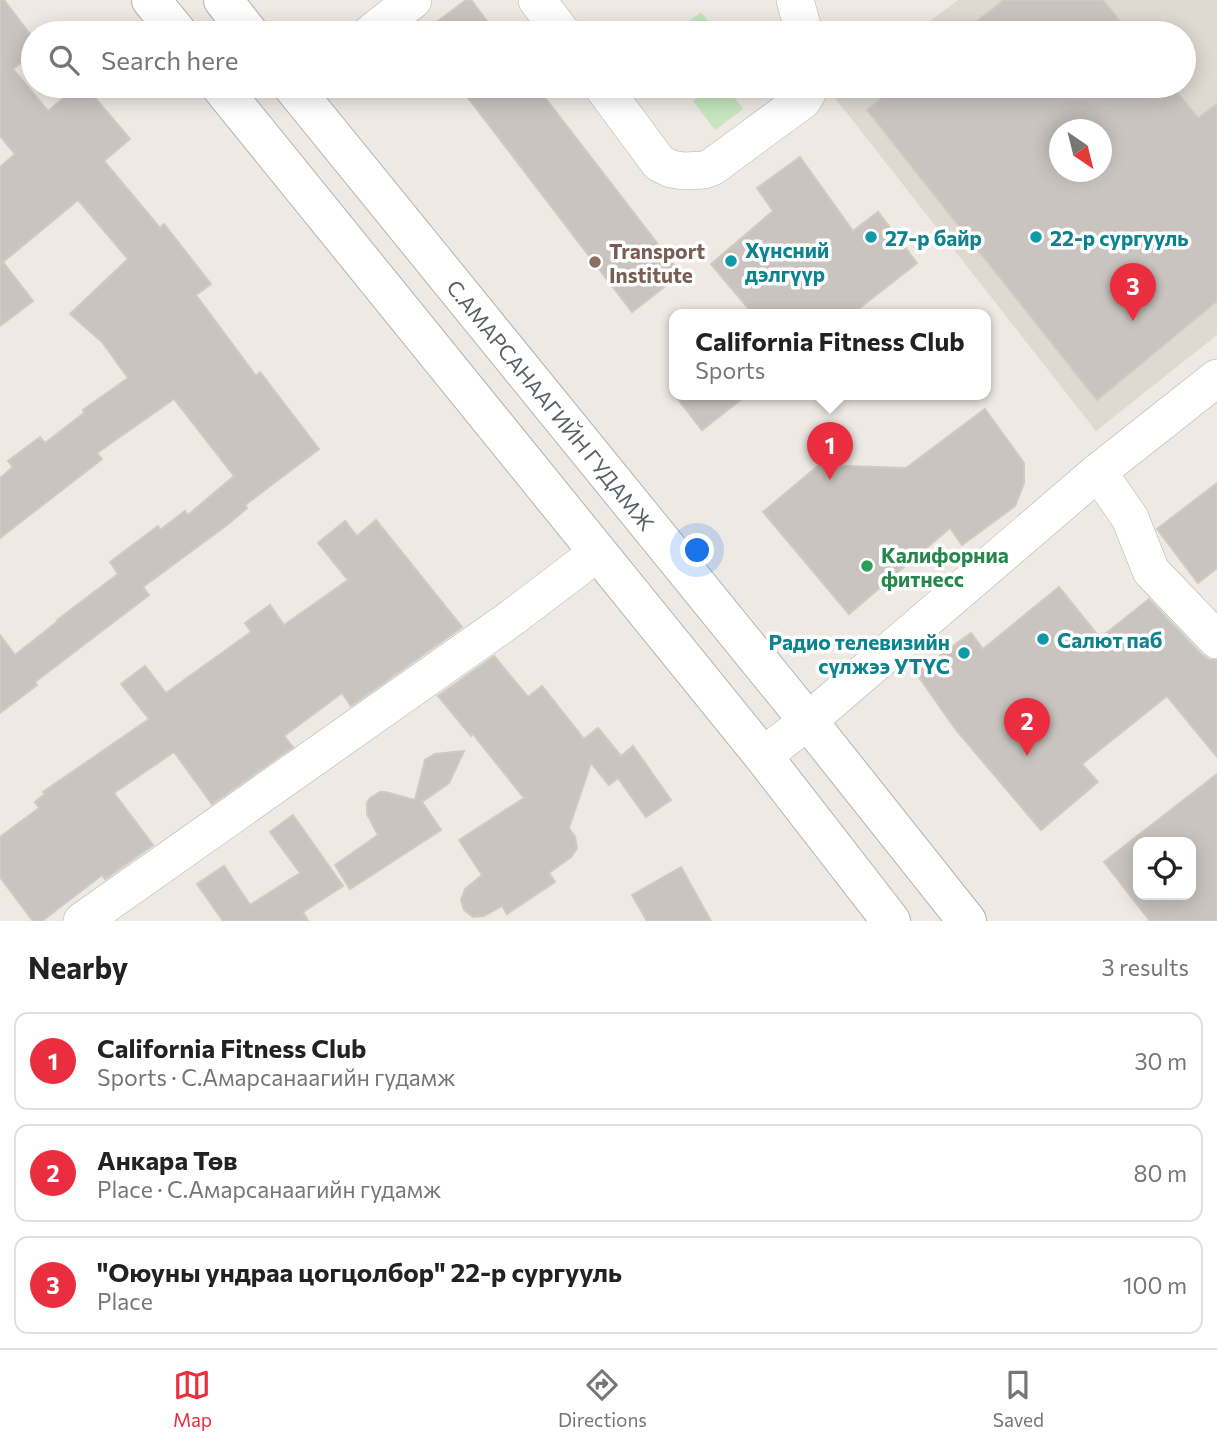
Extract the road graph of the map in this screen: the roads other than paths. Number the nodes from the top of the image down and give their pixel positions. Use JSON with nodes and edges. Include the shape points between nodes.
{"nodes":[{"id":1,"x":151,"y":0,"type":"edge"},
{"id":2,"x":223,"y":0,"type":"edge"},
{"id":3,"x":413,"y":0,"type":"edge"},
{"id":4,"x":537,"y":0,"type":"edge"},
{"id":5,"x":795,"y":0,"type":"edge"},
{"id":6,"x":168,"y":21,"type":"edge"},
{"id":7,"x":240,"y":21,"type":"edge"},
{"id":8,"x":386,"y":21,"type":"edge"},
{"id":9,"x":553,"y":21,"type":"edge"},
{"id":10,"x":801,"y":21,"type":"edge"},
{"id":11,"x":230,"y":98,"type":"edge"},
{"id":12,"x":288,"y":98,"type":"edge"},
{"id":13,"x":307,"y":98,"type":"edge"},
{"id":14,"x":611,"y":98,"type":"edge"},
{"id":15,"x":804,"y":98,"type":"edge"},
{"id":16,"x":255,"y":129,"type":"junction"},
{"id":17,"x":1217,"y":378,"type":"edge"},
{"id":18,"x":1098,"y":472,"type":"junction"},
{"id":19,"x":597,"y":553,"type":"junction"},
{"id":20,"x":1217,"y":640,"type":"edge"},
{"id":21,"x":808,"y":721,"type":"junction"},
{"id":22,"x":763,"y":756,"type":"junction"},
{"id":23,"x":82,"y":921,"type":"edge"},
{"id":24,"x":891,"y":921,"type":"edge"},
{"id":25,"x":967,"y":921,"type":"edge"}],
"edges":[{"from":1,"to":6,"type":"main road"},
{"from":2,"to":7,"type":"main road"},
{"from":3,"to":8,"type":"street"},
{"from":4,"to":9,"type":"street"},
{"from":5,"to":10,"type":"street"},
{"from":11,"to":16,"type":"main road"},
{"from":12,"to":16,"type":"main road"},
{"from":13,"to":21,"type":"main road","name":"С.АМАРСАНААГИЙН ГУДАМЖ"},
{"from":14,"to":15,"type":"street","via":[[659,163],[694,171],[712,167]]},
{"from":16,"to":19,"type":"main road"},
{"from":17,"to":18,"type":"street"},
{"from":18,"to":20,"type":"street","via":[[1130,518],[1151,571]]},
{"from":18,"to":21,"type":"street"},
{"from":19,"to":22,"type":"main road"},
{"from":19,"to":23,"type":"street"},
{"from":21,"to":22,"type":"street"},
{"from":21,"to":25,"type":"main road","name":"С.АМАРСАНААГИЙН ГУДАМЖ"},
{"from":22,"to":24,"type":"main road"}]}
